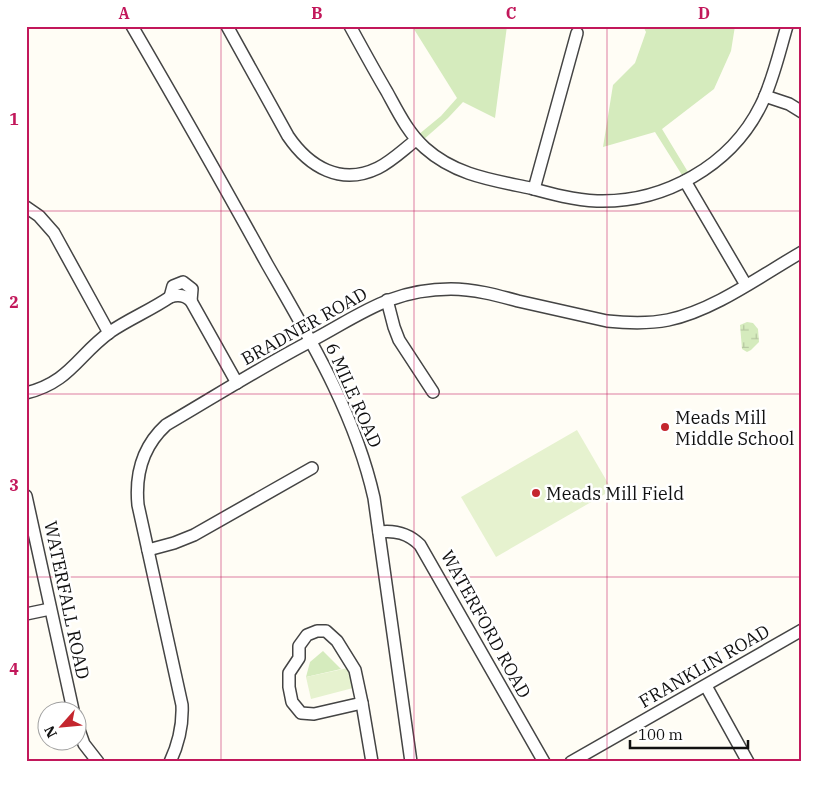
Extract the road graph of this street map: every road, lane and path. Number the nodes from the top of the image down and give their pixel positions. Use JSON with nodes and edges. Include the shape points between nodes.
{"nodes":[{"id":1,"x":132,"y":26,"type":"edge"},
{"id":2,"x":227,"y":26,"type":"edge"},
{"id":3,"x":350,"y":26,"type":"edge"},
{"id":4,"x":787,"y":26,"type":"edge"},
{"id":5,"x":577,"y":33,"type":"dead end"},
{"id":6,"x":765,"y":96,"type":"junction"},
{"id":7,"x":802,"y":112,"type":"edge"},
{"id":8,"x":416,"y":140,"type":"junction"},
{"id":9,"x":685,"y":181,"type":"junction"},
{"id":10,"x":534,"y":190,"type":"junction"},
{"id":11,"x":26,"y":206,"type":"edge"},
{"id":12,"x":802,"y":252,"type":"edge"},
{"id":13,"x":746,"y":285,"type":"junction"},
{"id":14,"x":387,"y":300,"type":"junction"},
{"id":15,"x":109,"y":333,"type":"junction"},
{"id":16,"x":311,"y":341,"type":"junction"},
{"id":17,"x":237,"y":383,"type":"junction"},
{"id":18,"x":433,"y":392,"type":"dead end"},
{"id":19,"x":26,"y":393,"type":"edge"},
{"id":20,"x":312,"y":468,"type":"dead end"},
{"id":21,"x":26,"y":496,"type":"edge"},
{"id":22,"x":379,"y":532,"type":"junction"},
{"id":23,"x":148,"y":550,"type":"junction"},
{"id":24,"x":50,"y":609,"type":"junction"},
{"id":25,"x":26,"y":614,"type":"edge"},
{"id":26,"x":802,"y":630,"type":"edge"},
{"id":27,"x":706,"y":686,"type":"junction"},
{"id":28,"x":72,"y":700,"type":"edge"},
{"id":29,"x":362,"y":703,"type":"junction"},
{"id":30,"x":88,"y":749,"type":"edge"},
{"id":31,"x":98,"y":762,"type":"edge"},
{"id":32,"x":170,"y":762,"type":"edge"},
{"id":33,"x":372,"y":762,"type":"edge"},
{"id":34,"x":411,"y":762,"type":"edge"},
{"id":35,"x":544,"y":762,"type":"edge"},
{"id":36,"x":571,"y":762,"type":"edge"},
{"id":37,"x":748,"y":762,"type":"edge"}],
"edges":[{"from":1,"to":16,"type":"street","name":"6 MILE ROAD"},
{"from":2,"to":8,"type":"street","via":[[288,136],[300,153],[316,166],[342,174],[366,172],[389,161]]},
{"from":3,"to":8,"type":"street"},
{"from":4,"to":6,"type":"street"},
{"from":5,"to":10,"type":"street"},
{"from":6,"to":7,"type":"street"},
{"from":6,"to":9,"type":"street","via":[[753,120],[734,145]]},
{"from":8,"to":10,"type":"street","via":[[459,171]]},
{"from":9,"to":10,"type":"street","via":[[652,194],[612,201],[572,198]]},
{"from":9,"to":13,"type":"street"},
{"from":11,"to":15,"type":"street","via":[[54,233]]},
{"from":12,"to":13,"type":"street","name":"BRADNER ROAD"},
{"from":13,"to":14,"type":"street","name":"BRADNER ROAD","via":[[694,312],[669,320],[642,323],[607,321],[466,290],[426,291]]},
{"from":14,"to":16,"type":"street","name":"BRADNER ROAD"},
{"from":14,"to":18,"type":"street","via":[[399,340]]},
{"from":15,"to":17,"type":"street","via":[[170,297],[181,295],[191,301]]},
{"from":15,"to":19,"type":"street","via":[[56,382]]},
{"from":16,"to":17,"type":"street","name":"BRADNER ROAD"},
{"from":16,"to":22,"type":"street","name":"6 MILE ROAD","via":[[342,401],[358,443],[370,478]]},
{"from":17,"to":23,"type":"street","name":"BRADNER ROAD","via":[[166,425],[146,450],[137,491]]},
{"from":20,"to":23,"type":"street","via":[[194,535]]},
{"from":21,"to":24,"type":"street","name":"WATERFALL ROAD"},
{"from":22,"to":34,"type":"street","name":"6 MILE ROAD"},
{"from":22,"to":35,"type":"street","name":"WATERFORD ROAD","via":[[406,534],[425,551]]},
{"from":23,"to":32,"type":"street","name":"BRADNER ROAD","via":[[182,704],[182,730]]},
{"from":24,"to":25,"type":"street"},
{"from":24,"to":28,"type":"street","name":"WATERFALL ROAD"},
{"from":26,"to":27,"type":"street","name":"FRANKLIN ROAD"},
{"from":27,"to":36,"type":"street","name":"FRANKLIN ROAD"},
{"from":27,"to":37,"type":"street"},
{"from":29,"to":29,"type":"street","via":[[355,670],[337,641],[326,632],[307,635],[300,646],[299,658],[289,673],[292,702],[301,713],[314,714]]},
{"from":29,"to":33,"type":"street"},
{"from":30,"to":31,"type":"street"}]}
